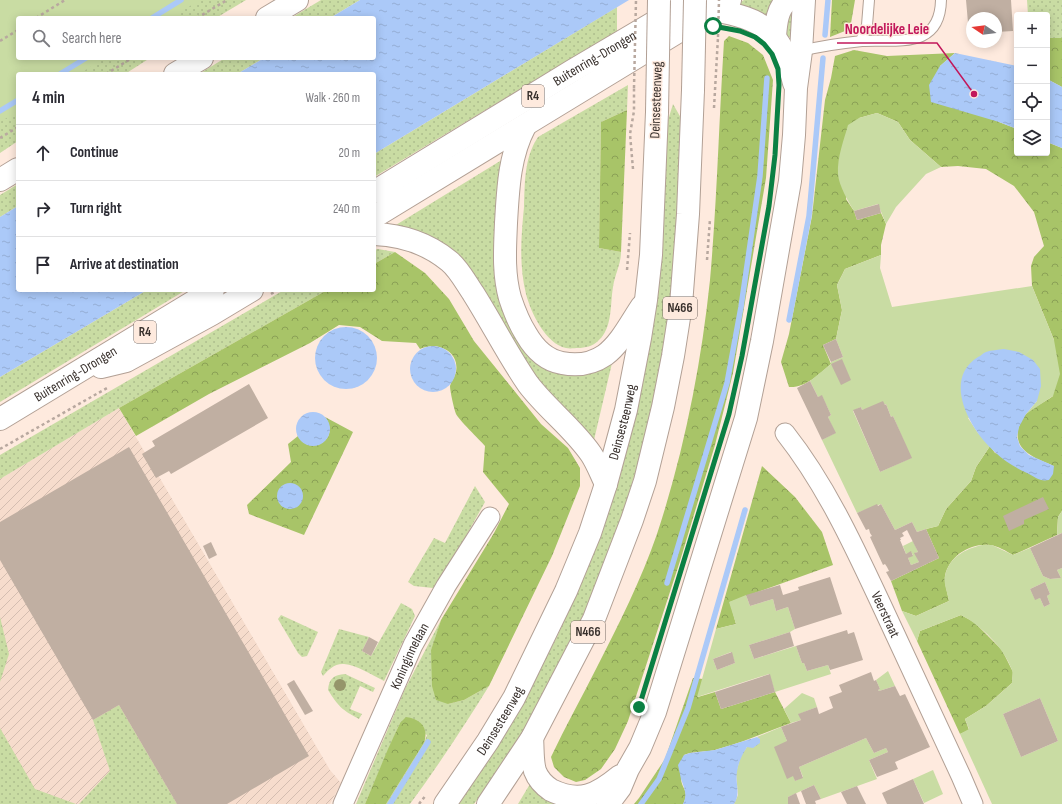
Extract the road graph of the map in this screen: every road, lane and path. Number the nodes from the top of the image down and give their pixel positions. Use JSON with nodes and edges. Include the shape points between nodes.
{"nodes":[{"id":1,"x":65,"y":0,"type":"edge"},
{"id":2,"x":227,"y":0,"type":"edge"},
{"id":3,"x":280,"y":0,"type":"edge"},
{"id":4,"x":297,"y":0,"type":"edge"},
{"id":5,"x":636,"y":0,"type":"edge"},
{"id":6,"x":659,"y":0,"type":"edge"},
{"id":7,"x":788,"y":0,"type":"edge"},
{"id":8,"x":804,"y":0,"type":"edge"},
{"id":9,"x":869,"y":0,"type":"edge"},
{"id":10,"x":941,"y":0,"type":"edge"},
{"id":11,"x":712,"y":9,"type":"edge"},
{"id":12,"x":39,"y":16,"type":"edge"},
{"id":13,"x":200,"y":16,"type":"edge"},
{"id":14,"x":263,"y":16,"type":"edge"},
{"id":15,"x":271,"y":16,"type":"edge"},
{"id":16,"x":16,"y":31,"type":"edge"},
{"id":17,"x":775,"y":36,"type":"junction"},
{"id":18,"x":718,"y":37,"type":"dead end"},
{"id":19,"x":0,"y":41,"type":"edge"},
{"id":20,"x":861,"y":41,"type":"junction"},
{"id":21,"x":801,"y":51,"type":"junction"},
{"id":22,"x":129,"y":60,"type":"edge"},
{"id":23,"x":199,"y":60,"type":"edge"},
{"id":24,"x":109,"y":72,"type":"edge"},
{"id":25,"x":179,"y":72,"type":"edge"},
{"id":26,"x":796,"y":88,"type":"junction"},
{"id":27,"x":525,"y":126,"type":"junction"},
{"id":28,"x":16,"y":128,"type":"edge"},
{"id":29,"x":0,"y":138,"type":"edge"},
{"id":30,"x":16,"y":170,"type":"edge"},
{"id":31,"x":633,"y":176,"type":"dead end"},
{"id":32,"x":0,"y":180,"type":"edge"},
{"id":33,"x":376,"y":191,"type":"edge"},
{"id":34,"x":376,"y":216,"type":"edge"},
{"id":35,"x":630,"y":227,"type":"dead end"},
{"id":36,"x":376,"y":234,"type":"edge"},
{"id":37,"x":627,"y":272,"type":"dead end"},
{"id":38,"x":210,"y":292,"type":"edge"},
{"id":39,"x":249,"y":292,"type":"edge"},
{"id":40,"x":646,"y":300,"type":"junction"},
{"id":41,"x":76,"y":373,"type":"junction"},
{"id":42,"x":0,"y":419,"type":"edge"},
{"id":43,"x":785,"y":433,"type":"dead end"},
{"id":44,"x":606,"y":484,"type":"junction"},
{"id":45,"x":490,"y":516,"type":"dead end"},
{"id":46,"x":532,"y":738,"type":"junction"},
{"id":47,"x":628,"y":769,"type":"junction"},
{"id":48,"x":436,"y":799,"type":"edge"},
{"id":49,"x":343,"y":804,"type":"edge"},
{"id":50,"x":419,"y":804,"type":"edge"},
{"id":51,"x":488,"y":804,"type":"edge"},
{"id":52,"x":608,"y":804,"type":"edge"},
{"id":53,"x":973,"y":804,"type":"edge"}],
"edges":[{"from":1,"to":12,"type":"path"},
{"from":2,"to":13,"type":"path"},
{"from":3,"to":14,"type":"highway"},
{"from":4,"to":15,"type":"highway"},
{"from":5,"to":31,"type":"path","bridge":true,"via":[[634,111],[630,134]]},
{"from":6,"to":40,"type":"highway","name":"Deinsesteenweg","number":"N466","bridge":true,"via":[[651,255]]},
{"from":7,"to":17,"type":"highway","via":[[779,12]]},
{"from":8,"to":21,"type":"highway"},
{"from":9,"to":20,"type":"lane","via":[[867,25]]},
{"from":10,"to":20,"type":"lane","via":[[941,10],[933,28],[916,39]]},
{"from":11,"to":17,"type":"highway","via":[[749,19]]},
{"from":11,"to":18,"type":"path","bridge":true},
{"from":11,"to":27,"type":"highway"},
{"from":11,"to":33,"type":"highway","name":"Buitenring-Drongen","number":"R4","via":[[572,71]]},
{"from":11,"to":46,"type":"highway","number":"N466","bridge":true,"via":[[693,90],[681,305],[660,420],[645,481],[594,619]]},
{"from":16,"to":19,"type":"path"},
{"from":17,"to":26,"type":"highway","via":[[789,62]]},
{"from":20,"to":21,"type":"lane"},
{"from":21,"to":26,"type":"highway"},
{"from":22,"to":24,"type":"path"},
{"from":23,"to":25,"type":"highway"},
{"from":26,"to":47,"type":"highway","via":[[789,188],[746,418],[655,712]]},
{"from":27,"to":34,"type":"highway"},
{"from":27,"to":40,"type":"highway","via":[[510,173],[504,255],[510,298],[532,345],[544,357],[558,363],[589,363],[606,354],[619,340]]},
{"from":28,"to":29,"type":"path"},
{"from":30,"to":32,"type":"highway"},
{"from":35,"to":37,"type":"path"},
{"from":36,"to":44,"type":"highway","via":[[414,240],[432,248],[451,263],[476,298],[528,384],[591,453]]},
{"from":38,"to":41,"type":"highway","name":"Buitenring-Drongen","number":"R4"},
{"from":39,"to":41,"type":"highway","via":[[126,361]]},
{"from":40,"to":44,"type":"highway","name":"Deinsesteenweg","number":"N466","via":[[626,410]]},
{"from":41,"to":42,"type":"highway","name":"Buitenring-Drongen","number":"R4"},
{"from":43,"to":53,"type":"street","name":"Veerstraat","via":[[822,488],[856,550]]},
{"from":44,"to":48,"type":"highway","name":"Deinsesteenweg","number":"N466","via":[[590,533],[566,591],[514,698],[488,741]]},
{"from":45,"to":49,"type":"street","name":"Koninginnelaan","via":[[413,645]]},
{"from":46,"to":47,"type":"highway","via":[[536,772],[544,785],[558,794],[573,799],[587,798],[600,792]]},
{"from":46,"to":51,"type":"highway","number":"N466"},
{"from":47,"to":52,"type":"highway","via":[[620,788]]},
{"from":48,"to":50,"type":"path"}]}
